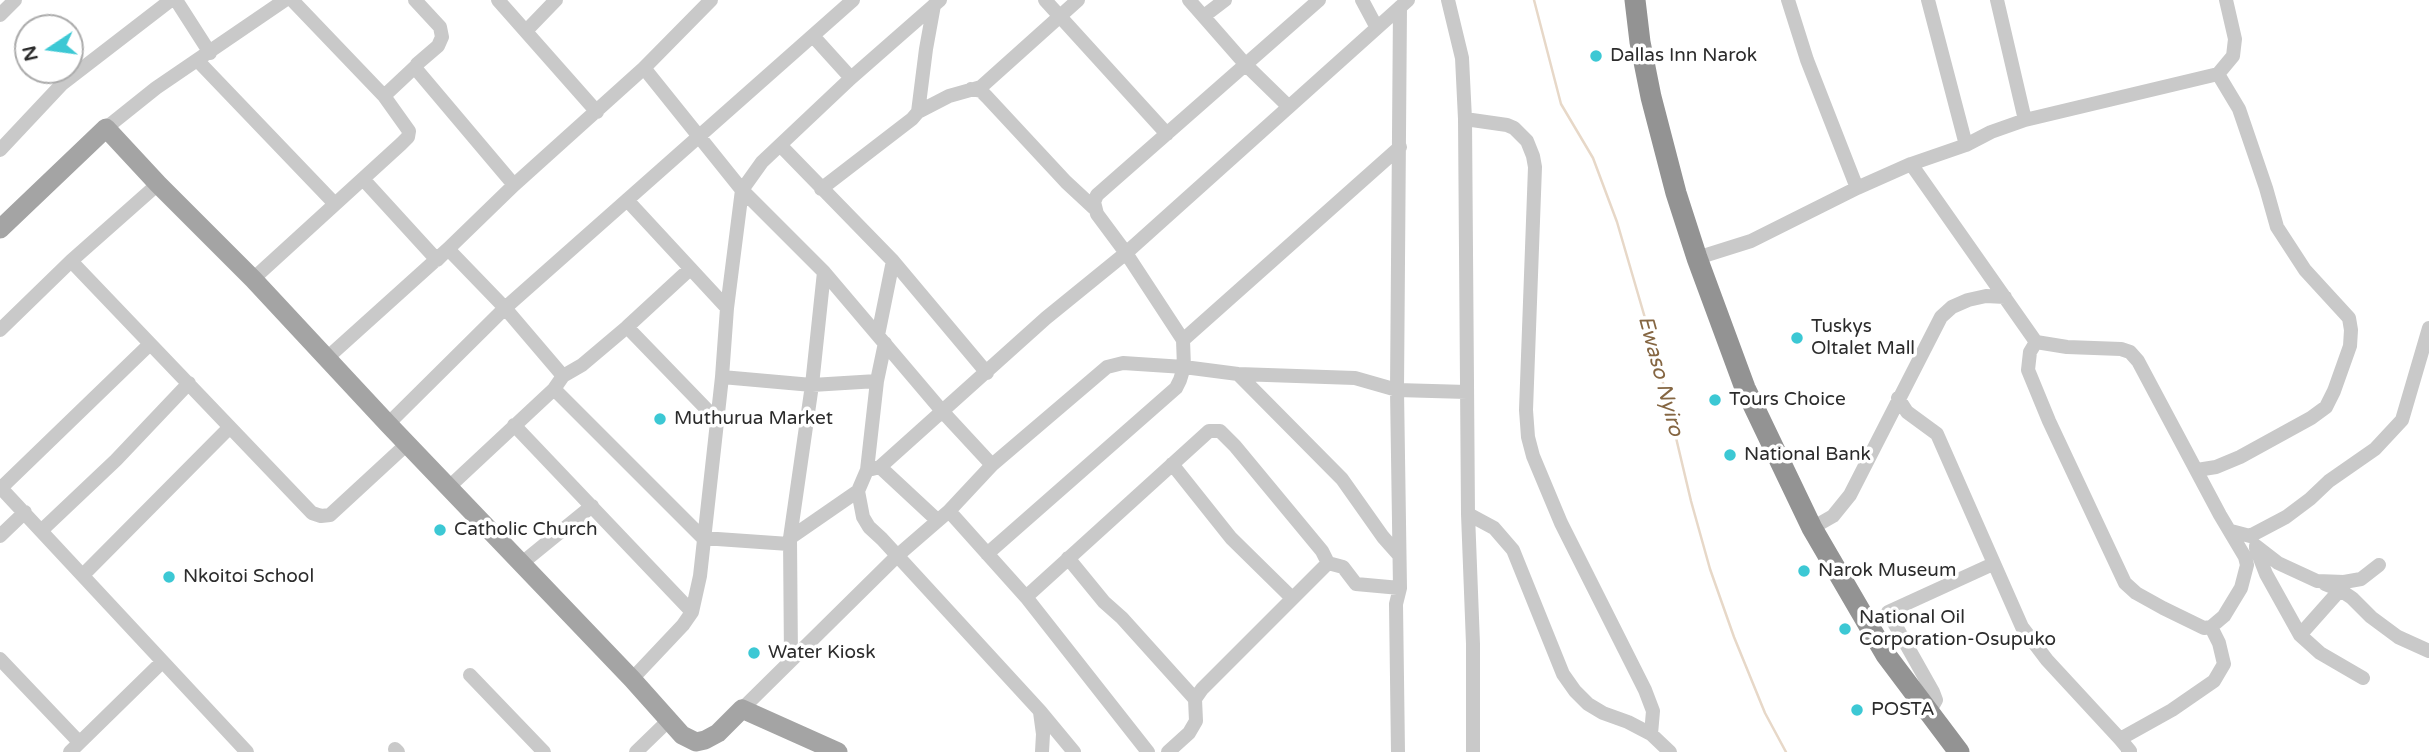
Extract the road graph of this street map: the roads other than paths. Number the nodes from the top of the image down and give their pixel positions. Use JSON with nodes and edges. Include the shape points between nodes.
{"nodes":[{"id":1,"x":15,"y":0,"type":"edge"},
{"id":2,"x":173,"y":0,"type":"edge"},
{"id":3,"x":285,"y":0,"type":"edge"},
{"id":4,"x":292,"y":0,"type":"edge"},
{"id":5,"x":415,"y":0,"type":"edge"},
{"id":6,"x":499,"y":0,"type":"edge"},
{"id":7,"x":556,"y":0,"type":"edge"},
{"id":8,"x":711,"y":0,"type":"edge"},
{"id":9,"x":853,"y":0,"type":"edge"},
{"id":10,"x":1045,"y":0,"type":"edge"},
{"id":11,"x":1078,"y":0,"type":"edge"},
{"id":12,"x":1189,"y":0,"type":"edge"},
{"id":13,"x":1225,"y":0,"type":"edge"},
{"id":14,"x":1319,"y":0,"type":"edge"},
{"id":15,"x":1362,"y":0,"type":"edge"},
{"id":16,"x":1448,"y":0,"type":"edge"},
{"id":17,"x":1635,"y":0,"type":"edge"},
{"id":18,"x":1788,"y":0,"type":"edge"},
{"id":19,"x":1928,"y":0,"type":"edge"},
{"id":20,"x":1997,"y":0,"type":"edge"},
{"id":21,"x":2226,"y":0,"type":"edge"},
{"id":22,"x":936,"y":2,"type":"edge"},
{"id":23,"x":1404,"y":4,"type":"edge"},
{"id":24,"x":0,"y":15,"type":"edge"},
{"id":25,"x":1061,"y":16,"type":"junction"},
{"id":26,"x":1204,"y":16,"type":"junction"},
{"id":27,"x":1377,"y":27,"type":"junction"},
{"id":28,"x":526,"y":31,"type":"junction"},
{"id":29,"x":813,"y":36,"type":"junction"},
{"id":30,"x":204,"y":57,"type":"junction"},
{"id":31,"x":1246,"y":65,"type":"junction"},
{"id":32,"x":416,"y":66,"type":"junction"},
{"id":33,"x":644,"y":68,"type":"junction"},
{"id":34,"x":2218,"y":74,"type":"junction"},
{"id":35,"x":852,"y":78,"type":"junction"},
{"id":36,"x":970,"y":89,"type":"junction"},
{"id":37,"x":384,"y":96,"type":"junction"},
{"id":38,"x":1288,"y":106,"type":"junction"},
{"id":39,"x":597,"y":112,"type":"junction"},
{"id":40,"x":918,"y":112,"type":"junction"},
{"id":41,"x":1465,"y":119,"type":"junction"},
{"id":42,"x":2025,"y":120,"type":"junction"},
{"id":43,"x":106,"y":128,"type":"junction"},
{"id":44,"x":1167,"y":134,"type":"junction"},
{"id":45,"x":699,"y":138,"type":"junction"},
{"id":46,"x":780,"y":145,"type":"junction"},
{"id":47,"x":1966,"y":145,"type":"junction"},
{"id":48,"x":1400,"y":147,"type":"junction"},
{"id":49,"x":0,"y":150,"type":"edge"},
{"id":50,"x":1911,"y":164,"type":"junction"},
{"id":51,"x":363,"y":179,"type":"junction"},
{"id":52,"x":158,"y":184,"type":"junction"},
{"id":53,"x":514,"y":186,"type":"junction"},
{"id":54,"x":1857,"y":188,"type":"junction"},
{"id":55,"x":821,"y":189,"type":"junction"},
{"id":56,"x":742,"y":190,"type":"junction"},
{"id":57,"x":627,"y":200,"type":"junction"},
{"id":58,"x":335,"y":204,"type":"junction"},
{"id":59,"x":1094,"y":208,"type":"junction"},
{"id":60,"x":0,"y":229,"type":"edge"},
{"id":61,"x":448,"y":249,"type":"junction"},
{"id":62,"x":1126,"y":253,"type":"junction"},
{"id":63,"x":1697,"y":258,"type":"junction"},
{"id":64,"x":71,"y":261,"type":"junction"},
{"id":65,"x":893,"y":261,"type":"junction"},
{"id":66,"x":690,"y":269,"type":"junction"},
{"id":67,"x":824,"y":272,"type":"junction"},
{"id":68,"x":253,"y":279,"type":"junction"},
{"id":69,"x":2005,"y":297,"type":"junction"},
{"id":70,"x":505,"y":308,"type":"junction"},
{"id":71,"x":727,"y":308,"type":"junction"},
{"id":72,"x":627,"y":327,"type":"junction"},
{"id":73,"x":2429,"y":328,"type":"edge"},
{"id":74,"x":0,"y":330,"type":"edge"},
{"id":75,"x":882,"y":339,"type":"junction"},
{"id":76,"x":1183,"y":340,"type":"junction"},
{"id":77,"x":2036,"y":342,"type":"junction"},
{"id":78,"x":150,"y":344,"type":"junction"},
{"id":79,"x":327,"y":358,"type":"junction"},
{"id":80,"x":1184,"y":367,"type":"junction"},
{"id":81,"x":987,"y":373,"type":"junction"},
{"id":82,"x":1238,"y":374,"type":"junction"},
{"id":83,"x":563,"y":376,"type":"junction"},
{"id":84,"x":722,"y":377,"type":"junction"},
{"id":85,"x":877,"y":381,"type":"junction"},
{"id":86,"x":189,"y":383,"type":"junction"},
{"id":87,"x":812,"y":385,"type":"junction"},
{"id":88,"x":554,"y":389,"type":"junction"},
{"id":89,"x":1397,"y":390,"type":"junction"},
{"id":90,"x":1467,"y":392,"type":"junction"},
{"id":91,"x":1898,"y":398,"type":"junction"},
{"id":92,"x":942,"y":411,"type":"junction"},
{"id":93,"x":717,"y":420,"type":"junction"},
{"id":94,"x":388,"y":424,"type":"junction"},
{"id":95,"x":514,"y":425,"type":"junction"},
{"id":96,"x":229,"y":428,"type":"junction"},
{"id":97,"x":407,"y":444,"type":"junction"},
{"id":98,"x":1172,"y":464,"type":"junction"},
{"id":99,"x":992,"y":465,"type":"junction"},
{"id":100,"x":874,"y":469,"type":"junction"},
{"id":101,"x":2197,"y":470,"type":"junction"},
{"id":102,"x":450,"y":486,"type":"junction"},
{"id":103,"x":1,"y":487,"type":"edge"},
{"id":104,"x":858,"y":491,"type":"junction"},
{"id":105,"x":592,"y":506,"type":"junction"},
{"id":106,"x":25,"y":512,"type":"junction"},
{"id":107,"x":949,"y":512,"type":"junction"},
{"id":108,"x":1468,"y":514,"type":"junction"},
{"id":109,"x":937,"y":520,"type":"junction"},
{"id":110,"x":1812,"y":528,"type":"junction"},
{"id":111,"x":42,"y":530,"type":"junction"},
{"id":112,"x":2231,"y":531,"type":"junction"},
{"id":113,"x":0,"y":536,"type":"edge"},
{"id":114,"x":703,"y":538,"type":"junction"},
{"id":115,"x":790,"y":541,"type":"junction"},
{"id":116,"x":2253,"y":542,"type":"junction"},
{"id":117,"x":987,"y":554,"type":"junction"},
{"id":118,"x":1399,"y":555,"type":"junction"},
{"id":119,"x":897,"y":556,"type":"junction"},
{"id":120,"x":1069,"y":558,"type":"junction"},
{"id":121,"x":522,"y":563,"type":"junction"},
{"id":122,"x":1328,"y":563,"type":"junction"},
{"id":123,"x":1993,"y":564,"type":"junction"},
{"id":124,"x":2379,"y":565,"type":"dead end"},
{"id":125,"x":83,"y":575,"type":"junction"},
{"id":126,"x":2318,"y":581,"type":"junction"},
{"id":127,"x":1400,"y":588,"type":"junction"},
{"id":128,"x":2340,"y":590,"type":"junction"},
{"id":129,"x":1026,"y":597,"type":"junction"},
{"id":130,"x":1292,"y":598,"type":"junction"},
{"id":131,"x":692,"y":612,"type":"junction"},
{"id":132,"x":2211,"y":627,"type":"junction"},
{"id":133,"x":2300,"y":635,"type":"junction"},
{"id":134,"x":2429,"y":651,"type":"edge"},
{"id":135,"x":0,"y":659,"type":"edge"},
{"id":136,"x":791,"y":660,"type":"junction"},
{"id":137,"x":162,"y":663,"type":"junction"},
{"id":138,"x":470,"y":675,"type":"dead end"},
{"id":139,"x":2363,"y":678,"type":"dead end"},
{"id":140,"x":632,"y":679,"type":"junction"},
{"id":141,"x":1195,"y":699,"type":"junction"},
{"id":142,"x":743,"y":709,"type":"junction"},
{"id":143,"x":1040,"y":711,"type":"junction"},
{"id":144,"x":1928,"y":713,"type":"junction"},
{"id":145,"x":668,"y":721,"type":"junction"},
{"id":146,"x":1651,"y":734,"type":"junction"},
{"id":147,"x":75,"y":747,"type":"edge"},
{"id":148,"x":2127,"y":748,"type":"edge"},
{"id":149,"x":1951,"y":749,"type":"edge"},
{"id":150,"x":247,"y":752,"type":"edge"},
{"id":151,"x":544,"y":752,"type":"edge"},
{"id":152,"x":636,"y":752,"type":"edge"},
{"id":153,"x":838,"y":752,"type":"edge"},
{"id":154,"x":1042,"y":752,"type":"edge"},
{"id":155,"x":1074,"y":752,"type":"edge"},
{"id":156,"x":1148,"y":752,"type":"edge"},
{"id":157,"x":1168,"y":752,"type":"edge"},
{"id":158,"x":1398,"y":752,"type":"edge"},
{"id":159,"x":1473,"y":752,"type":"edge"},
{"id":160,"x":1670,"y":752,"type":"edge"}],
"edges":[{"from":1,"to":24,"type":"street"},
{"from":2,"to":30,"type":"street"},
{"from":2,"to":49,"type":"street","via":[[62,84]]},
{"from":3,"to":30,"type":"street"},
{"from":4,"to":37,"type":"street"},
{"from":5,"to":32,"type":"street","via":[[440,27],[442,37]]},
{"from":6,"to":28,"type":"street"},
{"from":7,"to":28,"type":"street"},
{"from":8,"to":33,"type":"street"},
{"from":9,"to":29,"type":"street"},
{"from":10,"to":25,"type":"street"},
{"from":11,"to":25,"type":"street"},
{"from":12,"to":26,"type":"street"},
{"from":13,"to":26,"type":"street"},
{"from":14,"to":31,"type":"street"},
{"from":15,"to":27,"type":"street"},
{"from":16,"to":41,"type":"street","via":[[1462,58]]},
{"from":17,"to":63,"type":"highway","via":[[1651,97]]},
{"from":18,"to":54,"type":"street"},
{"from":19,"to":47,"type":"street"},
{"from":20,"to":42,"type":"street"},
{"from":21,"to":34,"type":"street","via":[[2235,39],[2233,56]]},
{"from":22,"to":35,"type":"street"},
{"from":22,"to":40,"type":"street"},
{"from":23,"to":27,"type":"street"},
{"from":23,"to":48,"type":"street"},
{"from":25,"to":36,"type":"street","via":[[981,87]]},
{"from":25,"to":44,"type":"street"},
{"from":26,"to":31,"type":"street"},
{"from":27,"to":38,"type":"street"},
{"from":28,"to":39,"type":"street"},
{"from":29,"to":35,"type":"street"},
{"from":29,"to":45,"type":"street"},
{"from":30,"to":43,"type":"street"},
{"from":30,"to":58,"type":"street"},
{"from":31,"to":38,"type":"street"},
{"from":31,"to":44,"type":"street"},
{"from":32,"to":37,"type":"street"},
{"from":32,"to":53,"type":"street"},
{"from":33,"to":39,"type":"street"},
{"from":33,"to":45,"type":"street"},
{"from":34,"to":42,"type":"street"},
{"from":34,"to":101,"type":"street","via":[[2239,109],[2277,227],[2305,270],[2349,318],[2351,330],[2350,346],[2326,407],[2240,457]]},
{"from":35,"to":46,"type":"street"},
{"from":36,"to":40,"type":"street"},
{"from":36,"to":59,"type":"street","via":[[987,97]]},
{"from":37,"to":51,"type":"street","via":[[409,131],[408,137]]},
{"from":38,"to":62,"type":"street"},
{"from":39,"to":53,"type":"street"},
{"from":40,"to":55,"type":"street"},
{"from":41,"to":90,"type":"street"},
{"from":41,"to":146,"type":"street","via":[[1514,128],[1533,156],[1528,437],[1561,523],[1645,690],[1653,711]]},
{"from":42,"to":47,"type":"street"},
{"from":43,"to":52,"type":"main road"},
{"from":43,"to":60,"type":"main road"},
{"from":44,"to":59,"type":"street","via":[[1097,195]]},
{"from":45,"to":56,"type":"street"},
{"from":45,"to":57,"type":"street"},
{"from":46,"to":55,"type":"street"},
{"from":46,"to":56,"type":"street"},
{"from":47,"to":50,"type":"street"},
{"from":48,"to":76,"type":"street"},
{"from":48,"to":89,"type":"street"},
{"from":50,"to":54,"type":"street"},
{"from":50,"to":69,"type":"street"},
{"from":51,"to":58,"type":"street"},
{"from":51,"to":61,"type":"street","via":[[437,260]]},
{"from":52,"to":64,"type":"street"},
{"from":52,"to":68,"type":"main road"},
{"from":53,"to":61,"type":"street"},
{"from":54,"to":63,"type":"street","via":[[1752,241]]},
{"from":55,"to":65,"type":"street"},
{"from":56,"to":67,"type":"street"},
{"from":56,"to":71,"type":"street"},
{"from":57,"to":66,"type":"street"},
{"from":57,"to":70,"type":"street"},
{"from":58,"to":68,"type":"street"},
{"from":59,"to":62,"type":"street"},
{"from":61,"to":70,"type":"street"},
{"from":61,"to":79,"type":"street"},
{"from":62,"to":76,"type":"street"},
{"from":62,"to":81,"type":"street"},
{"from":63,"to":110,"type":"highway","via":[[1745,388]]},
{"from":64,"to":74,"type":"street"},
{"from":64,"to":78,"type":"street"},
{"from":65,"to":75,"type":"street"},
{"from":65,"to":81,"type":"street"},
{"from":66,"to":71,"type":"street"},
{"from":66,"to":72,"type":"street"},
{"from":67,"to":75,"type":"street"},
{"from":67,"to":87,"type":"street"},
{"from":68,"to":79,"type":"main road"},
{"from":69,"to":77,"type":"street"},
{"from":69,"to":91,"type":"street","via":[[1968,300],[1941,317]]},
{"from":70,"to":83,"type":"street"},
{"from":70,"to":94,"type":"street"},
{"from":71,"to":84,"type":"street"},
{"from":72,"to":83,"type":"street"},
{"from":72,"to":93,"type":"street"},
{"from":73,"to":116,"type":"street","via":[[2402,420],[2375,449]]},
{"from":75,"to":85,"type":"street"},
{"from":75,"to":92,"type":"street"},
{"from":76,"to":80,"type":"street"},
{"from":77,"to":101,"type":"street","via":[[2130,352]]},
{"from":77,"to":132,"type":"street","via":[[2028,370],[2125,583],[2163,608],[2204,628]]},
{"from":78,"to":86,"type":"street"},
{"from":78,"to":103,"type":"street"},
{"from":79,"to":94,"type":"main road"},
{"from":80,"to":82,"type":"street"},
{"from":80,"to":99,"type":"street","via":[[1124,363],[1107,367]]},
{"from":80,"to":117,"type":"street","via":[[1176,388]]},
{"from":81,"to":92,"type":"street"},
{"from":82,"to":89,"type":"street","via":[[1355,378]]},
{"from":82,"to":118,"type":"street","via":[[1342,479]]},
{"from":83,"to":88,"type":"street"},
{"from":84,"to":87,"type":"street"},
{"from":84,"to":93,"type":"street"},
{"from":85,"to":87,"type":"street"},
{"from":85,"to":100,"type":"street"},
{"from":86,"to":96,"type":"street"},
{"from":86,"to":111,"type":"street"},
{"from":87,"to":115,"type":"street"},
{"from":88,"to":95,"type":"street"},
{"from":88,"to":114,"type":"street"},
{"from":89,"to":90,"type":"street"},
{"from":89,"to":118,"type":"street"},
{"from":90,"to":108,"type":"street"},
{"from":91,"to":110,"type":"street","via":[[1842,507]]},
{"from":91,"to":123,"type":"street","via":[[1907,412],[1937,434]]},
{"from":92,"to":99,"type":"street"},
{"from":92,"to":100,"type":"street"},
{"from":93,"to":114,"type":"street"},
{"from":94,"to":97,"type":"main road"},
{"from":95,"to":102,"type":"street"},
{"from":95,"to":105,"type":"street"},
{"from":96,"to":97,"type":"street","via":[[312,513],[321,516],[336,510]]},
{"from":96,"to":125,"type":"street"},
{"from":97,"to":102,"type":"main road"},
{"from":98,"to":120,"type":"street"},
{"from":98,"to":122,"type":"street","via":[[1209,431],[1220,431]]},
{"from":98,"to":130,"type":"street","via":[[1231,538]]},
{"from":99,"to":107,"type":"street"},
{"from":100,"to":104,"type":"street"},
{"from":100,"to":109,"type":"street"},
{"from":101,"to":112,"type":"street"},
{"from":102,"to":121,"type":"main road"},
{"from":103,"to":106,"type":"street"},
{"from":104,"to":115,"type":"street"},
{"from":104,"to":119,"type":"street","via":[[869,527]]},
{"from":105,"to":121,"type":"street"},
{"from":105,"to":131,"type":"street"},
{"from":106,"to":111,"type":"street"},
{"from":106,"to":113,"type":"street"},
{"from":107,"to":109,"type":"street"},
{"from":107,"to":117,"type":"street"},
{"from":108,"to":146,"type":"street","via":[[1494,528],[1513,550],[1563,674],[1575,691],[1603,713]]},
{"from":108,"to":159,"type":"street"},
{"from":109,"to":119,"type":"street"},
{"from":110,"to":144,"type":"highway","via":[[1886,654]]},
{"from":111,"to":125,"type":"street"},
{"from":112,"to":116,"type":"street"},
{"from":112,"to":132,"type":"street","via":[[2245,557],[2245,577],[2235,600]]},
{"from":114,"to":115,"type":"street"},
{"from":114,"to":131,"type":"street"},
{"from":115,"to":136,"type":"street"},
{"from":116,"to":126,"type":"street","via":[[2278,563]]},
{"from":116,"to":133,"type":"street"},
{"from":117,"to":129,"type":"street"},
{"from":118,"to":127,"type":"street"},
{"from":119,"to":136,"type":"street"},
{"from":119,"to":143,"type":"street"},
{"from":120,"to":129,"type":"street"},
{"from":120,"to":141,"type":"street"},
{"from":121,"to":140,"type":"main road"},
{"from":122,"to":127,"type":"street","via":[[1343,567],[1356,584]]},
{"from":122,"to":130,"type":"street"},
{"from":123,"to":144,"type":"street","via":[[1888,612],[1933,692],[1936,700]]},
{"from":123,"to":148,"type":"street","via":[[2026,634]]},
{"from":124,"to":126,"type":"street","via":[[2361,579]]},
{"from":125,"to":137,"type":"street"},
{"from":126,"to":128,"type":"street"},
{"from":127,"to":158,"type":"street","via":[[1396,604]]},
{"from":128,"to":133,"type":"street"},
{"from":128,"to":134,"type":"street","via":[[2398,637]]},
{"from":129,"to":156,"type":"street"},
{"from":130,"to":141,"type":"street"},
{"from":131,"to":140,"type":"street"},
{"from":132,"to":148,"type":"street","via":[[2224,664],[2214,681]]},
{"from":133,"to":139,"type":"street","via":[[2320,653]]},
{"from":135,"to":147,"type":"street"},
{"from":136,"to":142,"type":"street"},
{"from":137,"to":147,"type":"street"},
{"from":137,"to":150,"type":"street"},
{"from":138,"to":151,"type":"street"},
{"from":140,"to":145,"type":"main road"},
{"from":141,"to":157,"type":"street","via":[[1196,721]]},
{"from":142,"to":145,"type":"main road","via":[[718,733],[696,742]]},
{"from":142,"to":153,"type":"main road"},
{"from":143,"to":154,"type":"street"},
{"from":143,"to":155,"type":"street"},
{"from":144,"to":149,"type":"highway"},
{"from":145,"to":152,"type":"street"},
{"from":146,"to":160,"type":"street"}]}
